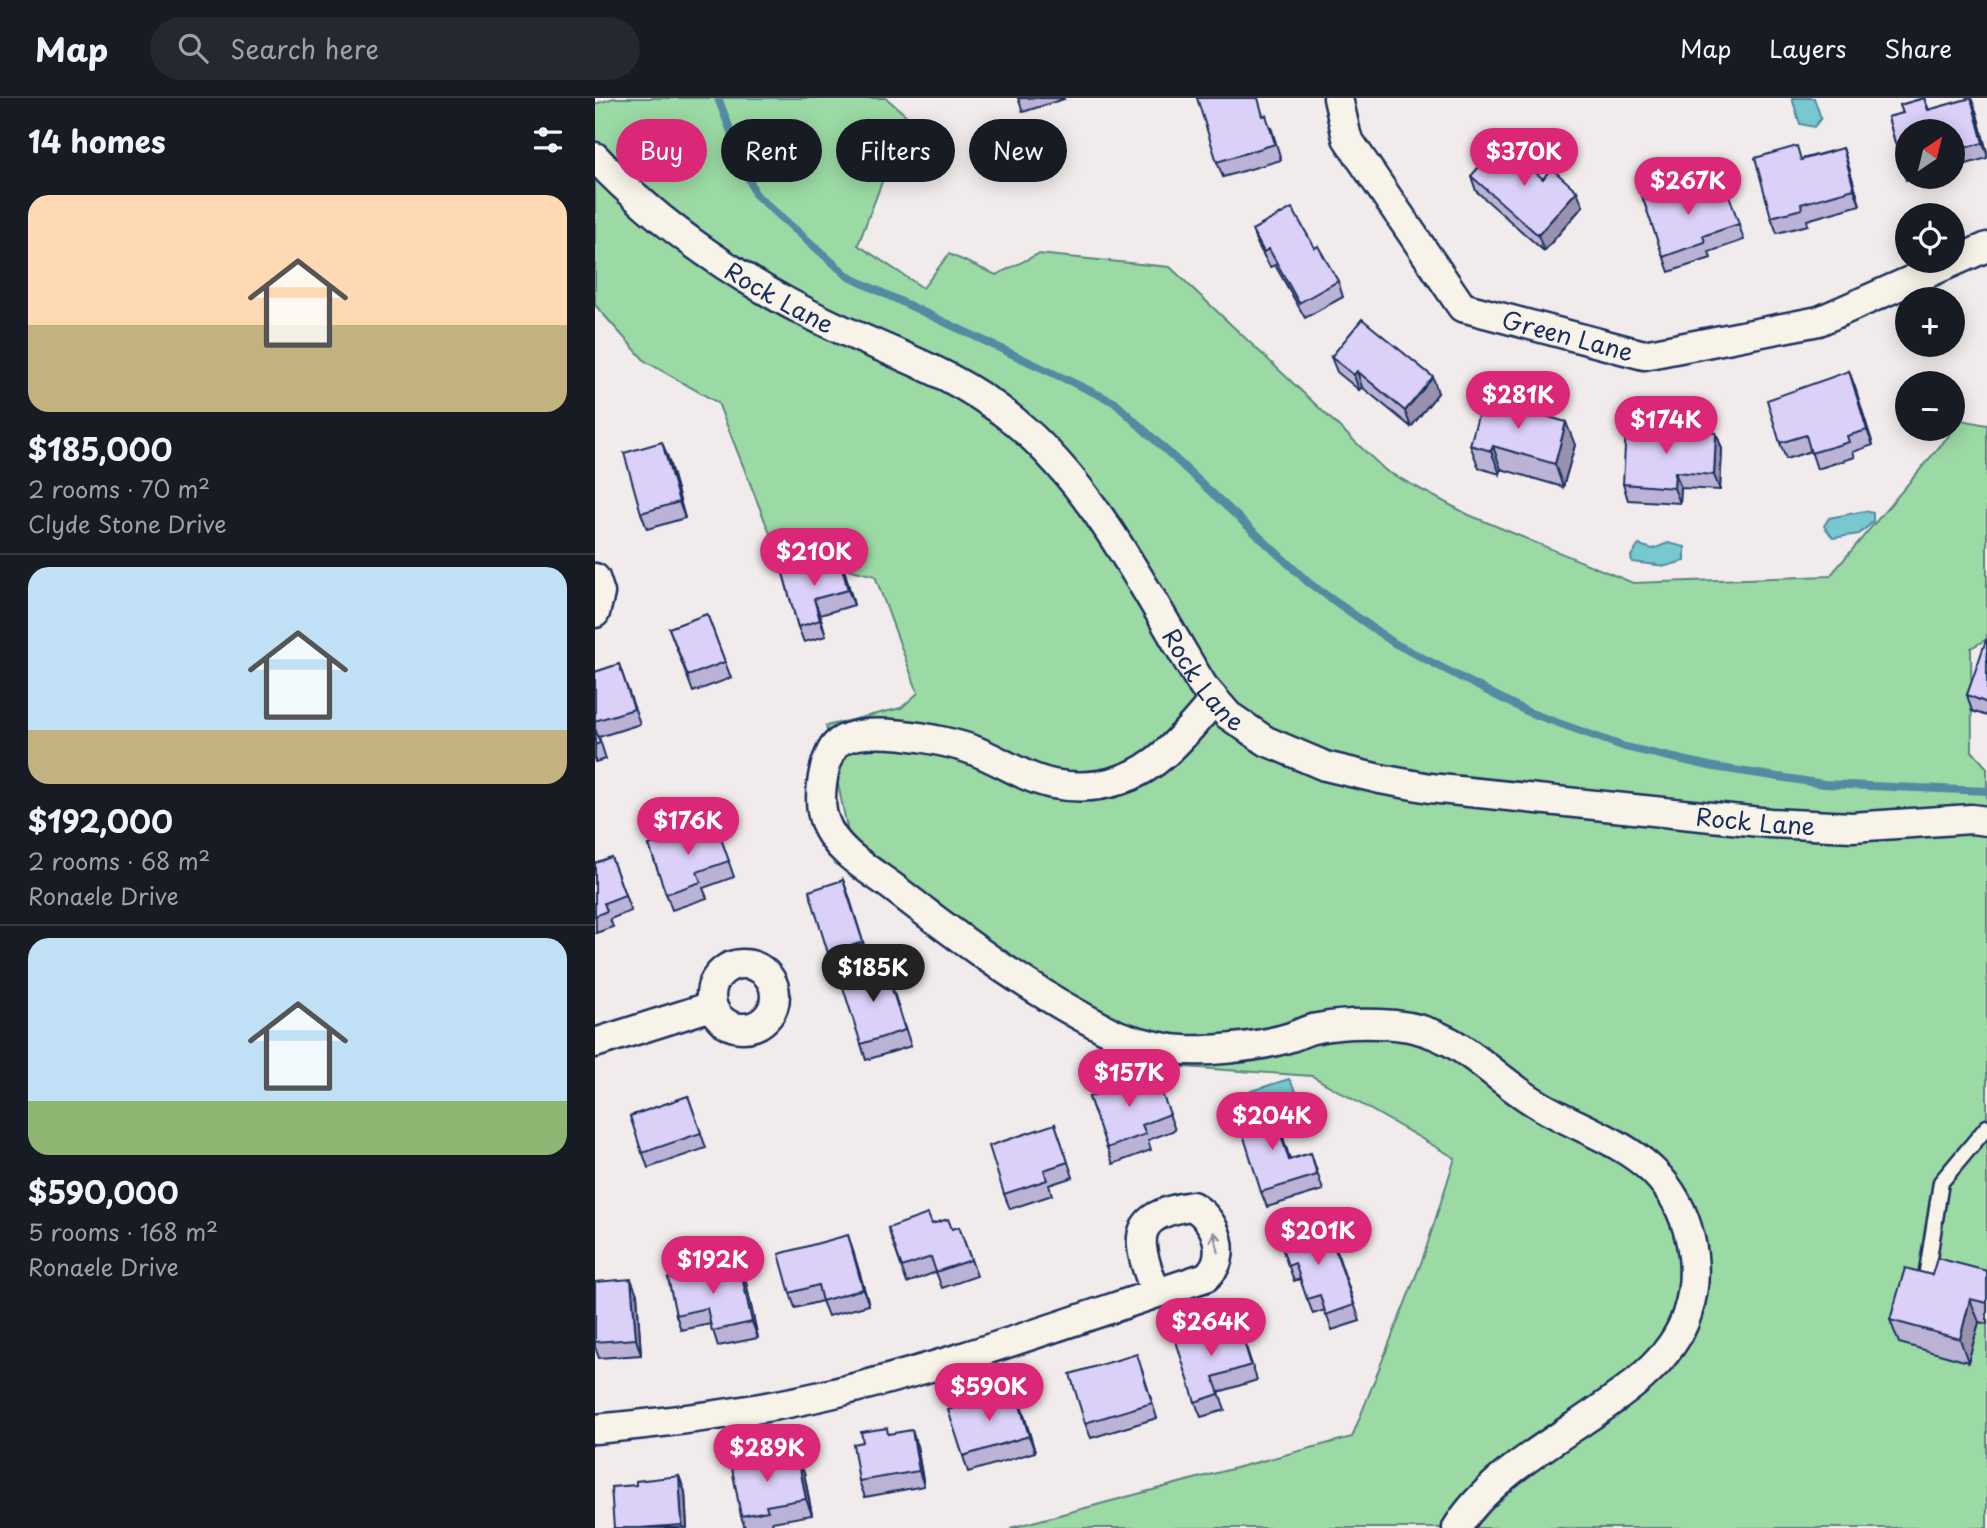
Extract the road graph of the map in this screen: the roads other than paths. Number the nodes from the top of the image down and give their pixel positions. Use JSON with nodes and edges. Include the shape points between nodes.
{"nodes":[{"id":1,"x":1338,"y":98,"type":"edge"},
{"id":2,"x":595,"y":157,"type":"edge"},
{"id":3,"x":1987,"y":247,"type":"edge"},
{"id":4,"x":595,"y":578,"type":"edge"},
{"id":5,"x":595,"y":613,"type":"edge"},
{"id":6,"x":1214,"y":700,"type":"junction"},
{"id":7,"x":1987,"y":821,"type":"edge"},
{"id":8,"x":712,"y":1006,"type":"dead end"},
{"id":9,"x":595,"y":1043,"type":"edge"},
{"id":10,"x":1987,"y":1127,"type":"edge"},
{"id":11,"x":1927,"y":1271,"type":"edge"},
{"id":12,"x":1156,"y":1293,"type":"dead end"},
{"id":13,"x":595,"y":1429,"type":"edge"},
{"id":14,"x":1457,"y":1528,"type":"edge"}],
"edges":[{"from":1,"to":3,"type":"street","name":"Green Lane","via":[[1347,138],[1462,307],[1643,355],[1819,321]]},
{"from":2,"to":6,"type":"street","name":"Rock Lane","via":[[651,209],[761,288],[838,328],[939,370],[1013,421],[1079,488]]},
{"from":4,"to":5,"type":"street","via":[[600,593]]},
{"from":6,"to":7,"type":"street","name":"Rock Lane","via":[[1244,728],[1306,759],[1346,772],[1430,788],[1770,823],[1852,827]]},
{"from":6,"to":14,"type":"street","via":[[1151,767],[1089,787],[1053,784],[973,750],[923,739],[881,733],[851,735],[836,744],[826,768],[824,820],[838,845],[932,918],[998,965],[1117,1035],[1171,1049],[1213,1051],[1289,1038],[1312,1028],[1367,1023],[1426,1029],[1478,1058],[1532,1101],[1652,1170],[1671,1194],[1692,1247],[1688,1314],[1673,1343],[1649,1372],[1501,1476]]},
{"from":8,"to":9,"type":"street"},
{"from":10,"to":11,"type":"lane","via":[[1941,1182]]},
{"from":12,"to":13,"type":"street","via":[[899,1376],[822,1396]]}]}
